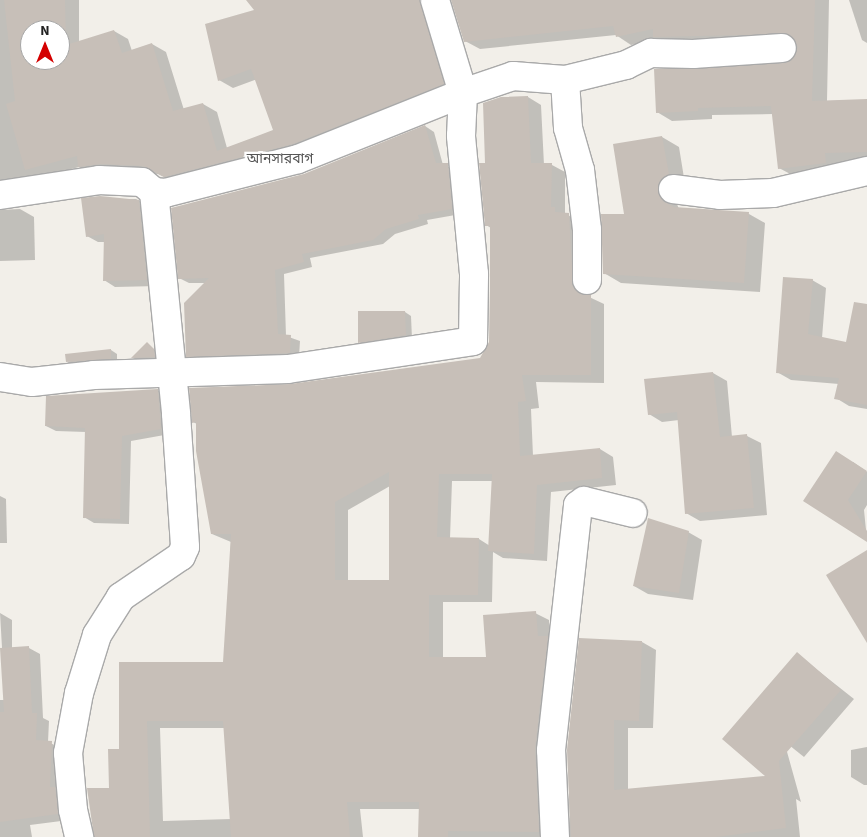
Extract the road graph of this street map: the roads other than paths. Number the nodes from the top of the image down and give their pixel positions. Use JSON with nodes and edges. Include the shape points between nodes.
{"nodes":[{"id":1,"x":435,"y":0,"type":"edge"},
{"id":2,"x":782,"y":48,"type":"dead end"},
{"id":3,"x":565,"y":80,"type":"junction"},
{"id":4,"x":464,"y":93,"type":"junction"},
{"id":5,"x":867,"y":171,"type":"edge"},
{"id":6,"x":673,"y":189,"type":"dead end"},
{"id":7,"x":154,"y":192,"type":"junction"},
{"id":8,"x":0,"y":195,"type":"edge"},
{"id":9,"x":586,"y":280,"type":"dead end"},
{"id":10,"x":172,"y":373,"type":"junction"},
{"id":11,"x":0,"y":377,"type":"edge"},
{"id":12,"x":633,"y":513,"type":"dead end"},
{"id":13,"x":79,"y":837,"type":"edge"},
{"id":14,"x":554,"y":837,"type":"edge"}],
"edges":[{"from":1,"to":4,"type":"street"},
{"from":2,"to":3,"type":"street","via":[[651,53],[626,65]]},
{"from":3,"to":4,"type":"street","via":[[513,76]]},
{"from":3,"to":9,"type":"street","via":[[568,128],[580,170],[586,230]]},
{"from":4,"to":7,"type":"street","via":[[298,159],[165,193]]},
{"from":4,"to":10,"type":"street","via":[[461,136],[474,274],[473,342],[288,369]]},
{"from":5,"to":6,"type":"street","via":[[773,193],[720,195]]},
{"from":7,"to":8,"type":"street","via":[[142,182],[100,180]]},
{"from":7,"to":10,"type":"street"},
{"from":10,"to":11,"type":"street","via":[[94,375],[32,382]]},
{"from":10,"to":13,"type":"street","via":[[185,547],[181,556],[121,597],[97,635],[79,692],[68,753]]},
{"from":12,"to":14,"type":"street","via":[[584,501],[578,505],[551,750]]}]}
